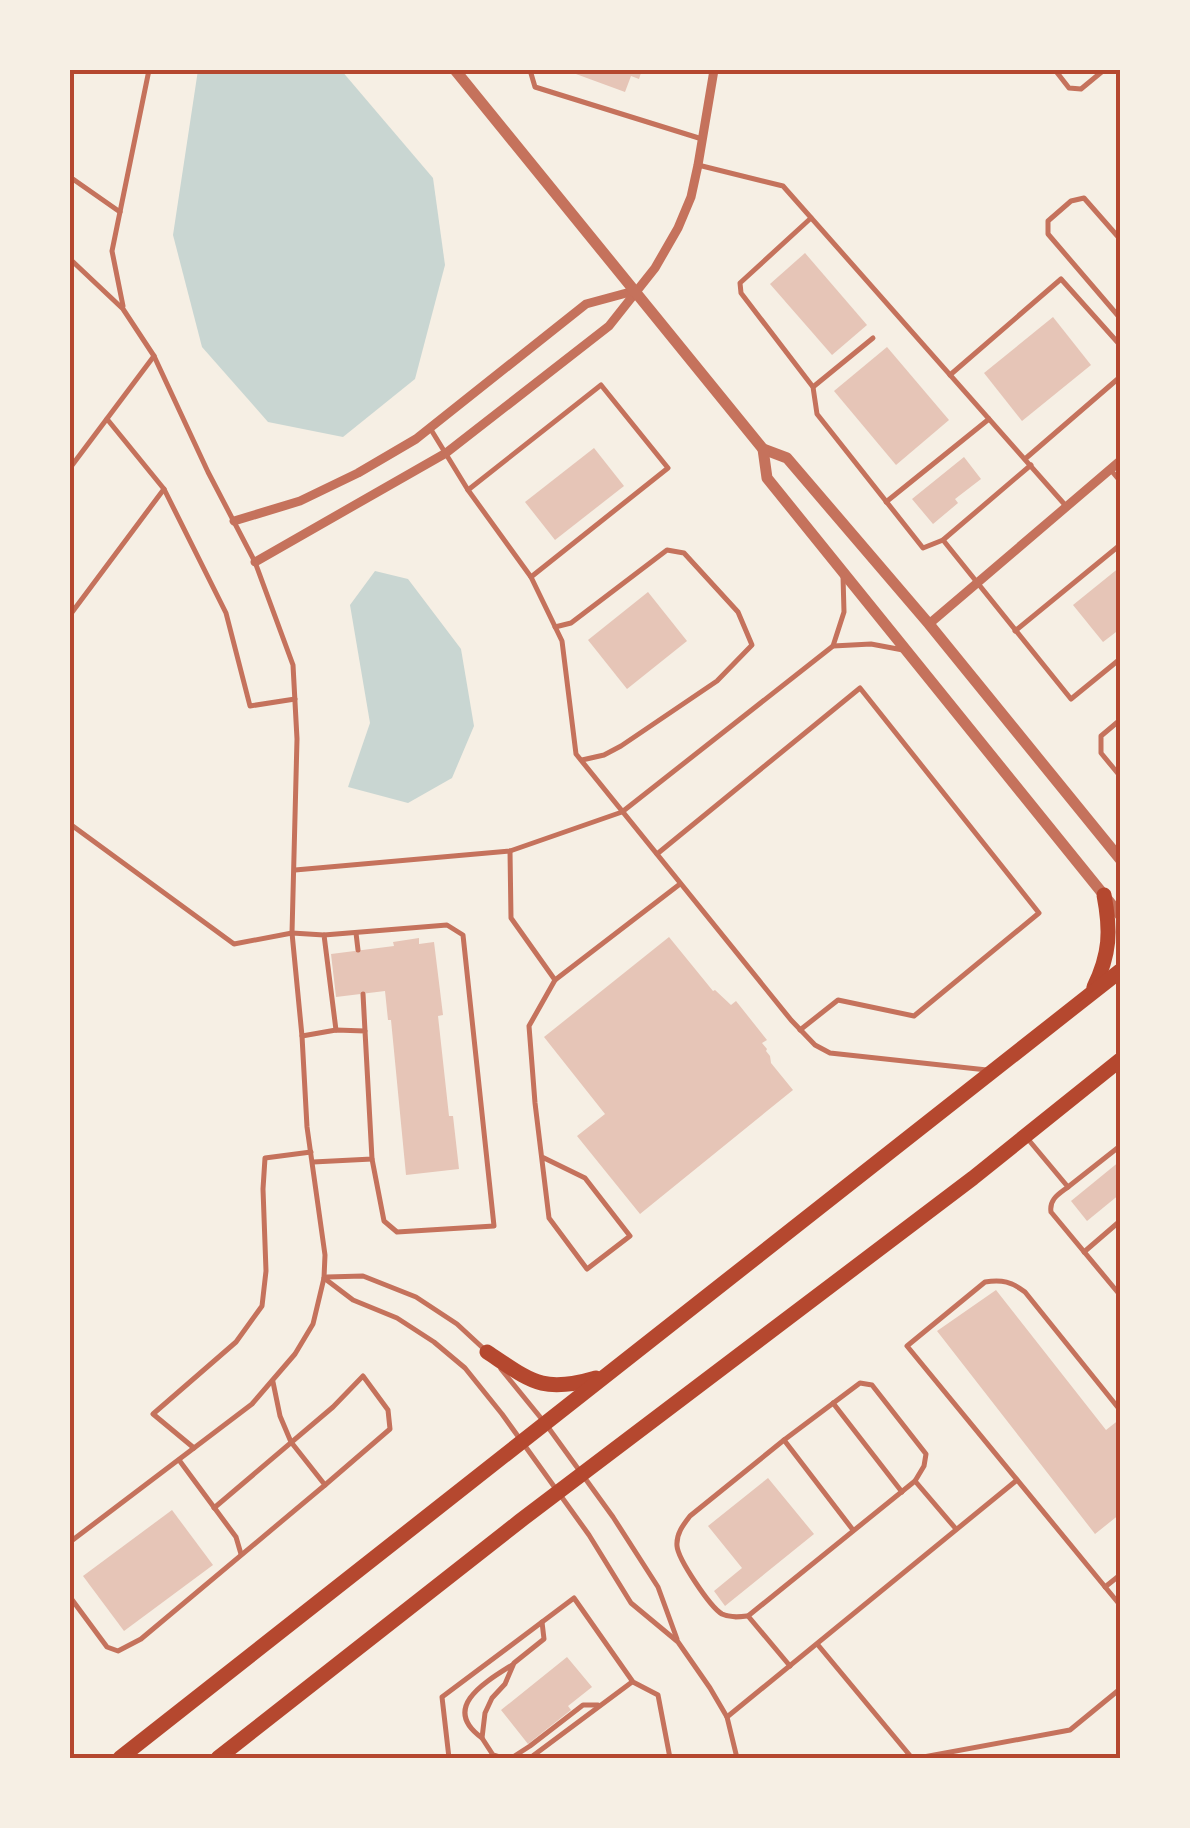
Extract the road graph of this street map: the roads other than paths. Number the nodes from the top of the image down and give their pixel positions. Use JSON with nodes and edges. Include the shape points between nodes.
{"nodes":[{"id":1,"x":149,"y":70,"type":"edge"},
{"id":2,"x":455,"y":70,"type":"edge"},
{"id":3,"x":530,"y":70,"type":"edge"},
{"id":4,"x":714,"y":70,"type":"edge"},
{"id":5,"x":1055,"y":70,"type":"edge"},
{"id":6,"x":1104,"y":70,"type":"edge"},
{"id":7,"x":702,"y":139,"type":"junction"},
{"id":8,"x":698,"y":165,"type":"junction"},
{"id":9,"x":70,"y":176,"type":"edge"},
{"id":10,"x":120,"y":212,"type":"junction"},
{"id":11,"x":811,"y":218,"type":"junction"},
{"id":12,"x":1120,"y":239,"type":"edge"},
{"id":13,"x":70,"y":260,"type":"edge"},
{"id":14,"x":637,"y":291,"type":"junction"},
{"id":15,"x":123,"y":309,"type":"junction"},
{"id":16,"x":1120,"y":318,"type":"edge"},
{"id":17,"x":872,"y":338,"type":"dead end"},
{"id":18,"x":1120,"y":346,"type":"edge"},
{"id":19,"x":154,"y":356,"type":"junction"},
{"id":20,"x":950,"y":375,"type":"junction"},
{"id":21,"x":1120,"y":377,"type":"edge"},
{"id":22,"x":812,"y":387,"type":"junction"},
{"id":23,"x":107,"y":419,"type":"junction"},
{"id":24,"x":989,"y":419,"type":"junction"},
{"id":25,"x":430,"y":428,"type":"junction"},
{"id":26,"x":763,"y":449,"type":"junction"},
{"id":27,"x":446,"y":453,"type":"junction"},
{"id":28,"x":1025,"y":459,"type":"junction"},
{"id":29,"x":1120,"y":460,"type":"edge"},
{"id":30,"x":1030,"y":466,"type":"junction"},
{"id":31,"x":70,"y":468,"type":"edge"},
{"id":32,"x":1110,"y":469,"type":"junction"},
{"id":33,"x":1120,"y":480,"type":"edge"},
{"id":34,"x":164,"y":490,"type":"junction"},
{"id":35,"x":468,"y":490,"type":"junction"},
{"id":36,"x":886,"y":502,"type":"junction"},
{"id":37,"x":1066,"y":506,"type":"junction"},
{"id":38,"x":234,"y":521,"type":"junction"},
{"id":39,"x":944,"y":540,"type":"junction"},
{"id":40,"x":1120,"y":545,"type":"edge"},
{"id":41,"x":256,"y":562,"type":"junction"},
{"id":42,"x":842,"y":572,"type":"junction"},
{"id":43,"x":532,"y":577,"type":"junction"},
{"id":44,"x":977,"y":583,"type":"junction"},
{"id":45,"x":70,"y":615,"type":"edge"},
{"id":46,"x":929,"y":624,"type":"junction"},
{"id":47,"x":555,"y":627,"type":"junction"},
{"id":48,"x":1015,"y":631,"type":"junction"},
{"id":49,"x":833,"y":646,"type":"junction"},
{"id":50,"x":906,"y":650,"type":"junction"},
{"id":51,"x":1120,"y":660,"type":"edge"},
{"id":52,"x":295,"y":699,"type":"junction"},
{"id":53,"x":1120,"y":720,"type":"edge"},
{"id":54,"x":580,"y":760,"type":"junction"},
{"id":55,"x":1120,"y":776,"type":"edge"},
{"id":56,"x":622,"y":812,"type":"junction"},
{"id":57,"x":70,"y":824,"type":"edge"},
{"id":58,"x":510,"y":851,"type":"junction"},
{"id":59,"x":656,"y":854,"type":"junction"},
{"id":60,"x":1120,"y":859,"type":"edge"},
{"id":61,"x":294,"y":870,"type":"junction"},
{"id":62,"x":680,"y":884,"type":"junction"},
{"id":63,"x":1104,"y":895,"type":"junction"},
{"id":64,"x":1120,"y":915,"type":"edge"},
{"id":65,"x":292,"y":933,"type":"junction"},
{"id":66,"x":356,"y":933,"type":"junction"},
{"id":67,"x":324,"y":935,"type":"junction"},
{"id":68,"x":358,"y":950,"type":"dead end"},
{"id":69,"x":1120,"y":971,"type":"edge"},
{"id":70,"x":555,"y":980,"type":"junction"},
{"id":71,"x":364,"y":994,"type":"dead end"},
{"id":72,"x":1090,"y":994,"type":"junction"},
{"id":73,"x":336,"y":1030,"type":"junction"},
{"id":74,"x":800,"y":1030,"type":"junction"},
{"id":75,"x":365,"y":1031,"type":"junction"},
{"id":76,"x":302,"y":1036,"type":"junction"},
{"id":77,"x":1120,"y":1060,"type":"edge"},
{"id":78,"x":993,"y":1070,"type":"junction"},
{"id":79,"x":1025,"y":1136,"type":"junction"},
{"id":80,"x":1120,"y":1146,"type":"edge"},
{"id":81,"x":311,"y":1152,"type":"junction"},
{"id":82,"x":542,"y":1158,"type":"junction"},
{"id":83,"x":372,"y":1160,"type":"junction"},
{"id":84,"x":312,"y":1162,"type":"junction"},
{"id":85,"x":1068,"y":1187,"type":"junction"},
{"id":86,"x":1120,"y":1222,"type":"edge"},
{"id":87,"x":1084,"y":1252,"type":"junction"},
{"id":88,"x":324,"y":1278,"type":"junction"},
{"id":89,"x":1120,"y":1296,"type":"edge"},
{"id":90,"x":487,"y":1352,"type":"junction"},
{"id":91,"x":604,"y":1375,"type":"junction"},
{"id":92,"x":273,"y":1380,"type":"junction"},
{"id":93,"x":832,"y":1402,"type":"junction"},
{"id":94,"x":1120,"y":1410,"type":"edge"},
{"id":95,"x":545,"y":1422,"type":"junction"},
{"id":96,"x":784,"y":1440,"type":"junction"},
{"id":97,"x":522,"y":1441,"type":"junction"},
{"id":98,"x":291,"y":1442,"type":"junction"},
{"id":99,"x":194,"y":1448,"type":"junction"},
{"id":100,"x":180,"y":1460,"type":"junction"},
{"id":101,"x":583,"y":1475,"type":"junction"},
{"id":102,"x":1017,"y":1480,"type":"junction"},
{"id":103,"x":916,"y":1481,"type":"junction"},
{"id":104,"x":325,"y":1485,"type":"junction"},
{"id":105,"x":558,"y":1492,"type":"junction"},
{"id":106,"x":902,"y":1492,"type":"junction"},
{"id":107,"x":214,"y":1508,"type":"junction"},
{"id":108,"x":956,"y":1529,"type":"junction"},
{"id":109,"x":854,"y":1531,"type":"junction"},
{"id":110,"x":70,"y":1542,"type":"edge"},
{"id":111,"x":241,"y":1554,"type":"junction"},
{"id":112,"x":1120,"y":1576,"type":"edge"},
{"id":113,"x":1105,"y":1588,"type":"junction"},
{"id":114,"x":70,"y":1596,"type":"edge"},
{"id":115,"x":1120,"y":1605,"type":"edge"},
{"id":116,"x":748,"y":1616,"type":"junction"},
{"id":117,"x":542,"y":1622,"type":"junction"},
{"id":118,"x":678,"y":1642,"type":"junction"},
{"id":119,"x":817,"y":1644,"type":"junction"},
{"id":120,"x":514,"y":1663,"type":"junction"},
{"id":121,"x":790,"y":1666,"type":"junction"},
{"id":122,"x":633,"y":1682,"type":"junction"},
{"id":123,"x":1120,"y":1689,"type":"edge"},
{"id":124,"x":600,"y":1705,"type":"junction"},
{"id":125,"x":726,"y":1717,"type":"junction"},
{"id":126,"x":482,"y":1738,"type":"junction"},
{"id":127,"x":120,"y":1758,"type":"edge"},
{"id":128,"x":218,"y":1758,"type":"edge"},
{"id":129,"x":448,"y":1758,"type":"edge"},
{"id":130,"x":504,"y":1758,"type":"edge"},
{"id":131,"x":530,"y":1758,"type":"edge"},
{"id":132,"x":670,"y":1758,"type":"edge"},
{"id":133,"x":737,"y":1758,"type":"edge"},
{"id":134,"x":915,"y":1758,"type":"edge"}],
"edges":[{"from":1,"to":10,"type":"lane"},
{"from":2,"to":14,"type":"street"},
{"from":3,"to":7,"type":"lane","via":[[535,87]]},
{"from":4,"to":7,"type":"street"},
{"from":5,"to":6,"type":"lane","via":[[1069,88],[1081,89]]},
{"from":7,"to":8,"type":"street"},
{"from":8,"to":11,"type":"lane","via":[[784,186]]},
{"from":8,"to":14,"type":"street","via":[[678,228]]},
{"from":9,"to":10,"type":"lane"},
{"from":10,"to":15,"type":"lane","via":[[112,250]]},
{"from":11,"to":20,"type":"lane"},
{"from":11,"to":22,"type":"lane","via":[[740,283],[740,294]]},
{"from":12,"to":16,"type":"lane","via":[[1084,198],[1048,221],[1048,234]]},
{"from":13,"to":15,"type":"lane"},
{"from":14,"to":25,"type":"street","via":[[586,304]]},
{"from":14,"to":26,"type":"street"},
{"from":14,"to":27,"type":"street","via":[[608,326]]},
{"from":15,"to":19,"type":"lane"},
{"from":17,"to":22,"type":"lane"},
{"from":18,"to":20,"type":"lane","via":[[1061,278]]},
{"from":19,"to":23,"type":"lane"},
{"from":19,"to":38,"type":"lane"},
{"from":20,"to":24,"type":"lane"},
{"from":21,"to":28,"type":"lane"},
{"from":22,"to":36,"type":"lane","via":[[817,414]]},
{"from":23,"to":31,"type":"lane"},
{"from":23,"to":34,"type":"lane"},
{"from":24,"to":28,"type":"lane"},
{"from":24,"to":36,"type":"lane"},
{"from":25,"to":27,"type":"lane"},
{"from":25,"to":38,"type":"street","via":[[300,501]]},
{"from":26,"to":42,"type":"street","via":[[767,478]]},
{"from":26,"to":46,"type":"street","via":[[788,458]]},
{"from":27,"to":35,"type":"lane"},
{"from":27,"to":41,"type":"street"},
{"from":28,"to":30,"type":"lane"},
{"from":29,"to":32,"type":"street"},
{"from":30,"to":37,"type":"lane"},
{"from":30,"to":39,"type":"lane"},
{"from":32,"to":33,"type":"lane"},
{"from":32,"to":37,"type":"street"},
{"from":34,"to":45,"type":"lane"},
{"from":34,"to":52,"type":"lane","via":[[226,614],[250,706]]},
{"from":35,"to":43,"type":"lane"},
{"from":35,"to":43,"type":"lane","via":[[601,386],[668,468]]},
{"from":36,"to":39,"type":"lane","via":[[923,548]]},
{"from":37,"to":44,"type":"street"},
{"from":38,"to":41,"type":"lane"},
{"from":39,"to":44,"type":"lane"},
{"from":40,"to":48,"type":"lane"},
{"from":41,"to":52,"type":"lane","via":[[294,666]]},
{"from":42,"to":49,"type":"lane","via":[[844,612]]},
{"from":42,"to":50,"type":"street"},
{"from":43,"to":47,"type":"lane"},
{"from":44,"to":46,"type":"street"},
{"from":44,"to":48,"type":"lane"},
{"from":46,"to":60,"type":"street"},
{"from":47,"to":54,"type":"lane"},
{"from":47,"to":54,"type":"lane","via":[[571,623],[667,550],[684,553],[738,612],[752,645],[717,680],[621,746]]},
{"from":48,"to":51,"type":"lane","via":[[1070,700]]},
{"from":49,"to":50,"type":"lane"},
{"from":49,"to":56,"type":"lane"},
{"from":50,"to":63,"type":"street"},
{"from":52,"to":61,"type":"lane"},
{"from":53,"to":55,"type":"lane","via":[[1102,736],[1102,753]]},
{"from":54,"to":56,"type":"lane"},
{"from":56,"to":58,"type":"lane"},
{"from":56,"to":59,"type":"lane"},
{"from":57,"to":65,"type":"lane","via":[[234,944]]},
{"from":58,"to":61,"type":"lane"},
{"from":58,"to":70,"type":"lane","via":[[511,918]]},
{"from":59,"to":62,"type":"lane"},
{"from":59,"to":74,"type":"lane","via":[[860,688],[1039,913],[914,1016],[838,1000]]},
{"from":61,"to":65,"type":"lane"},
{"from":62,"to":70,"type":"lane"},
{"from":62,"to":74,"type":"lane"},
{"from":63,"to":64,"type":"street"},
{"from":63,"to":72,"type":"highway","via":[[1108,950]]},
{"from":65,"to":67,"type":"lane"},
{"from":65,"to":76,"type":"lane"},
{"from":66,"to":67,"type":"lane"},
{"from":66,"to":68,"type":"lane"},
{"from":66,"to":83,"type":"lane","via":[[447,925],[463,935],[494,1226],[396,1232],[384,1221]]},
{"from":67,"to":73,"type":"lane"},
{"from":69,"to":72,"type":"highway"},
{"from":70,"to":82,"type":"lane","via":[[529,1026]]},
{"from":71,"to":75,"type":"lane"},
{"from":72,"to":78,"type":"highway"},
{"from":73,"to":75,"type":"lane"},
{"from":73,"to":76,"type":"lane"},
{"from":74,"to":78,"type":"lane","via":[[830,1053]]},
{"from":75,"to":83,"type":"lane"},
{"from":76,"to":81,"type":"lane"},
{"from":77,"to":79,"type":"highway"},
{"from":78,"to":91,"type":"highway"},
{"from":79,"to":85,"type":"lane"},
{"from":79,"to":101,"type":"highway"},
{"from":80,"to":85,"type":"lane"},
{"from":81,"to":84,"type":"lane"},
{"from":81,"to":99,"type":"lane","via":[[266,1158],[262,1306],[236,1342],[153,1414]]},
{"from":82,"to":82,"type":"lane","via":[[549,1218],[587,1269],[630,1236],[584,1178]]},
{"from":83,"to":84,"type":"lane"},
{"from":84,"to":88,"type":"lane"},
{"from":85,"to":87,"type":"lane","via":[[1054,1198],[1051,1212]]},
{"from":86,"to":87,"type":"lane"},
{"from":87,"to":89,"type":"lane"},
{"from":88,"to":90,"type":"lane","via":[[363,1276],[416,1298]]},
{"from":88,"to":92,"type":"lane","via":[[313,1324]]},
{"from":88,"to":97,"type":"lane","via":[[434,1342],[465,1368]]},
{"from":90,"to":91,"type":"highway","via":[[533,1383],[570,1386]]},
{"from":90,"to":95,"type":"lane"},
{"from":91,"to":95,"type":"highway"},
{"from":92,"to":98,"type":"lane"},
{"from":92,"to":99,"type":"lane"},
{"from":93,"to":96,"type":"lane"},
{"from":93,"to":103,"type":"lane","via":[[860,1383],[872,1385],[926,1454]]},
{"from":93,"to":106,"type":"lane"},
{"from":94,"to":102,"type":"lane","via":[[1025,1292],[1000,1279],[985,1282],[907,1346]]},
{"from":95,"to":97,"type":"highway"},
{"from":95,"to":101,"type":"lane"},
{"from":96,"to":109,"type":"lane"},
{"from":96,"to":116,"type":"lane","via":[[679,1532],[677,1549],[698,1586],[721,1613]]},
{"from":97,"to":105,"type":"lane"},
{"from":97,"to":127,"type":"highway"},
{"from":98,"to":104,"type":"lane"},
{"from":98,"to":104,"type":"lane","via":[[362,1376],[388,1410],[390,1429]]},
{"from":98,"to":107,"type":"lane"},
{"from":99,"to":100,"type":"lane"},
{"from":100,"to":107,"type":"lane"},
{"from":100,"to":110,"type":"lane"},
{"from":101,"to":105,"type":"highway"},
{"from":101,"to":118,"type":"lane","via":[[658,1587]]},
{"from":102,"to":108,"type":"lane"},
{"from":102,"to":113,"type":"lane"},
{"from":103,"to":106,"type":"lane"},
{"from":103,"to":108,"type":"lane"},
{"from":104,"to":111,"type":"lane"},
{"from":105,"to":118,"type":"lane","via":[[632,1602]]},
{"from":105,"to":128,"type":"highway"},
{"from":106,"to":109,"type":"lane"},
{"from":107,"to":111,"type":"lane"},
{"from":108,"to":119,"type":"lane"},
{"from":109,"to":116,"type":"lane"},
{"from":111,"to":114,"type":"lane","via":[[141,1639],[118,1650],[107,1647]]},
{"from":112,"to":113,"type":"lane"},
{"from":113,"to":115,"type":"lane"},
{"from":116,"to":121,"type":"lane"},
{"from":117,"to":120,"type":"lane","via":[[544,1639]]},
{"from":117,"to":122,"type":"lane","via":[[574,1598]]},
{"from":117,"to":129,"type":"lane","via":[[442,1697]]},
{"from":118,"to":125,"type":"lane"},
{"from":119,"to":121,"type":"lane"},
{"from":119,"to":134,"type":"lane"},
{"from":120,"to":126,"type":"lane","via":[[485,1713]]},
{"from":120,"to":126,"type":"lane","via":[[470,1694],[466,1719]]},
{"from":121,"to":125,"type":"lane"},
{"from":122,"to":124,"type":"lane"},
{"from":122,"to":132,"type":"lane","via":[[658,1695]]},
{"from":123,"to":134,"type":"lane","via":[[1070,1730]]},
{"from":124,"to":130,"type":"lane","via":[[582,1705]]},
{"from":124,"to":131,"type":"lane"},
{"from":125,"to":133,"type":"lane"},
{"from":126,"to":130,"type":"lane","via":[[493,1755]]}]}
